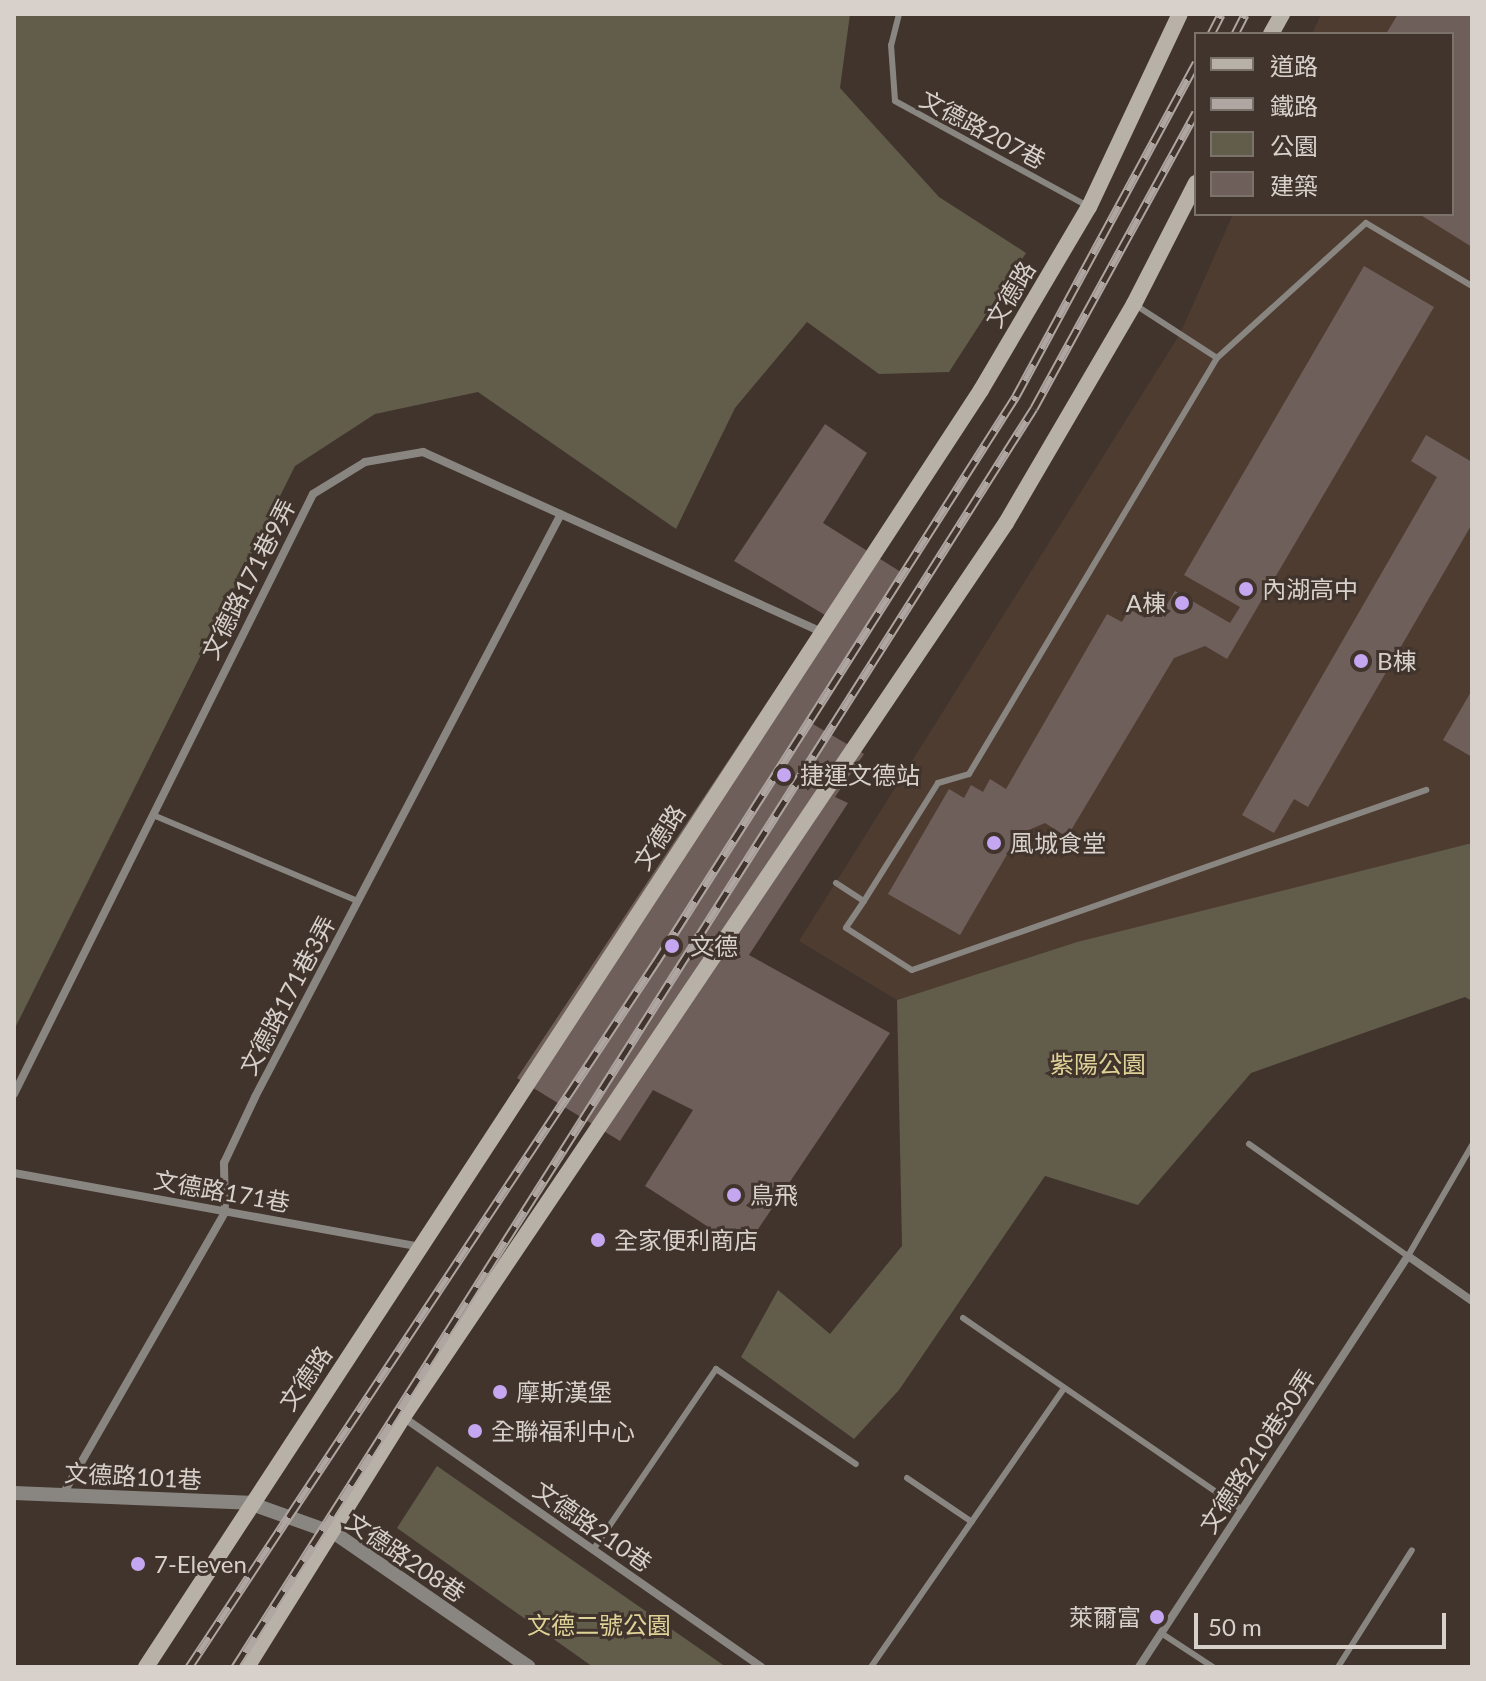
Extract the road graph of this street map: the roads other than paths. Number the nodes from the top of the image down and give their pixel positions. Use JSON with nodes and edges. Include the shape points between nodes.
{"nodes":[{"id":1,"x":899,"y":14,"type":"edge"},
{"id":2,"x":1180,"y":14,"type":"edge"},
{"id":3,"x":1282,"y":14,"type":"edge"},
{"id":4,"x":1272,"y":32,"type":"edge"},
{"id":5,"x":1194,"y":187,"type":"edge"},
{"id":6,"x":1089,"y":207,"type":"junction"},
{"id":7,"x":1472,"y":286,"type":"edge"},
{"id":8,"x":1134,"y":304,"type":"junction"},
{"id":9,"x":1217,"y":358,"type":"junction"},
{"id":10,"x":561,"y":514,"type":"junction"},
{"id":11,"x":820,"y":631,"type":"junction"},
{"id":12,"x":1426,"y":790,"type":"dead end"},
{"id":13,"x":153,"y":815,"type":"junction"},
{"id":14,"x":836,"y":883,"type":"dead end"},
{"id":15,"x":358,"y":901,"type":"junction"},
{"id":16,"x":864,"y":901,"type":"junction"},
{"id":17,"x":14,"y":1094,"type":"edge"},
{"id":18,"x":1249,"y":1144,"type":"dead end"},
{"id":19,"x":1472,"y":1145,"type":"edge"},
{"id":20,"x":14,"y":1173,"type":"edge"},
{"id":21,"x":225,"y":1212,"type":"junction"},
{"id":22,"x":424,"y":1247,"type":"junction"},
{"id":23,"x":1408,"y":1256,"type":"junction"},
{"id":24,"x":1472,"y":1301,"type":"edge"},
{"id":25,"x":963,"y":1318,"type":"dead end"},
{"id":26,"x":1063,"y":1390,"type":"junction"},
{"id":27,"x":403,"y":1417,"type":"junction"},
{"id":28,"x":856,"y":1464,"type":"dead end"},
{"id":29,"x":907,"y":1478,"type":"dead end"},
{"id":30,"x":14,"y":1493,"type":"edge"},
{"id":31,"x":63,"y":1494,"type":"junction"},
{"id":32,"x":249,"y":1503,"type":"junction"},
{"id":33,"x":1242,"y":1510,"type":"junction"},
{"id":34,"x":972,"y":1522,"type":"junction"},
{"id":35,"x":336,"y":1534,"type":"junction"},
{"id":36,"x":593,"y":1550,"type":"junction"},
{"id":37,"x":1412,"y":1550,"type":"dead end"},
{"id":38,"x":1161,"y":1633,"type":"junction"},
{"id":39,"x":146,"y":1667,"type":"edge"},
{"id":40,"x":247,"y":1667,"type":"edge"},
{"id":41,"x":529,"y":1667,"type":"edge"},
{"id":42,"x":761,"y":1667,"type":"edge"},
{"id":43,"x":871,"y":1667,"type":"edge"},
{"id":44,"x":1139,"y":1667,"type":"edge"},
{"id":45,"x":1213,"y":1667,"type":"edge"},
{"id":46,"x":1338,"y":1667,"type":"edge"}],
"edges":[{"from":1,"to":6,"type":"lane","name":"文德路207巷","via":[[891,45],[895,101]]},
{"from":2,"to":6,"type":"main road","name":"文德路"},
{"from":3,"to":4,"type":"main road"},
{"from":5,"to":8,"type":"main road"},
{"from":6,"to":11,"type":"main road","name":"文德路","via":[[981,390]]},
{"from":7,"to":9,"type":"lane","via":[[1366,223]]},
{"from":8,"to":9,"type":"lane"},
{"from":8,"to":27,"type":"main road","via":[[1006,523]]},
{"from":9,"to":16,"type":"lane","via":[[969,774],[938,783]]},
{"from":10,"to":11,"type":"street","name":"文德路171巷9弄"},
{"from":10,"to":13,"type":"street","name":"文德路171巷9弄","via":[[423,452],[365,462],[313,494]]},
{"from":10,"to":15,"type":"street","name":"文德路171巷3弄"},
{"from":11,"to":22,"type":"main road","name":"文德路"},
{"from":12,"to":16,"type":"lane","via":[[912,970],[846,928]]},
{"from":13,"to":15,"type":"lane"},
{"from":13,"to":17,"type":"street","name":"文德路171巷9弄"},
{"from":14,"to":16,"type":"lane"},
{"from":15,"to":21,"type":"street","name":"文德路171巷3弄","via":[[224,1163]]},
{"from":18,"to":23,"type":"lane"},
{"from":19,"to":23,"type":"lane"},
{"from":20,"to":21,"type":"street","name":"文德路171巷"},
{"from":21,"to":22,"type":"street","name":"文德路171巷"},
{"from":21,"to":31,"type":"street"},
{"from":22,"to":32,"type":"main road","name":"文德路"},
{"from":23,"to":24,"type":"street"},
{"from":23,"to":33,"type":"street","name":"文德路210巷30弄"},
{"from":25,"to":26,"type":"lane"},
{"from":26,"to":33,"type":"lane"},
{"from":26,"to":34,"type":"lane"},
{"from":27,"to":35,"type":"main road"},
{"from":27,"to":36,"type":"street","name":"文德路210巷"},
{"from":28,"to":36,"type":"lane","via":[[716,1369]]},
{"from":29,"to":34,"type":"lane"},
{"from":30,"to":31,"type":"street","name":"文德路101巷"},
{"from":31,"to":32,"type":"street","name":"文德路101巷"},
{"from":32,"to":35,"type":"street","name":"文德路208巷"},
{"from":32,"to":39,"type":"main road","name":"文德路"},
{"from":33,"to":38,"type":"street","name":"文德路210巷30弄"},
{"from":34,"to":43,"type":"lane"},
{"from":35,"to":40,"type":"main road"},
{"from":35,"to":41,"type":"street","name":"文德路208巷"},
{"from":36,"to":42,"type":"street","name":"文德路210巷"},
{"from":37,"to":46,"type":"lane"},
{"from":38,"to":44,"type":"street","name":"文德路210巷30弄"},
{"from":38,"to":45,"type":"lane"}]}
